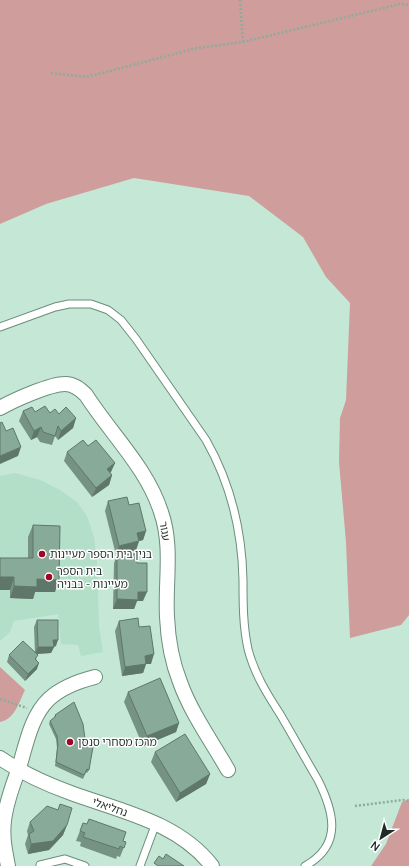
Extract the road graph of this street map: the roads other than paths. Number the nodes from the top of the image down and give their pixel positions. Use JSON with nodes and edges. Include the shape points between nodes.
{"nodes":[{"id":1,"x":0,"y":327,"type":"edge"},
{"id":2,"x":0,"y":408,"type":"edge"},
{"id":3,"x":95,"y":677,"type":"dead end"},
{"id":4,"x":0,"y":758,"type":"edge"},
{"id":5,"x":18,"y":769,"type":"junction"},
{"id":6,"x":228,"y":770,"type":"dead end"},
{"id":7,"x":156,"y":823,"type":"junction"},
{"id":8,"x":40,"y":865,"type":"edge"},
{"id":9,"x":8,"y":866,"type":"edge"},
{"id":10,"x":85,"y":866,"type":"edge"},
{"id":11,"x":140,"y":866,"type":"edge"},
{"id":12,"x":212,"y":866,"type":"edge"},
{"id":13,"x":305,"y":866,"type":"edge"}],
"edges":[{"from":1,"to":13,"type":"lane","via":[[69,304],[91,304],[108,310],[121,320],[136,339],[215,455],[228,484],[237,519],[242,553],[244,626],[252,661],[264,688],[318,780],[331,810],[332,829],[327,846]]},
{"from":2,"to":6,"type":"street","name":"עגור","via":[[34,392],[60,384],[75,386],[86,395],[146,478],[161,510],[166,532],[167,617],[176,670],[191,706]]},
{"from":3,"to":5,"type":"street","via":[[65,688],[39,711]]},
{"from":4,"to":5,"type":"street","name":"נחליאלי"},
{"from":5,"to":7,"type":"street","name":"נחליאלי","via":[[63,790]]},
{"from":5,"to":9,"type":"street","via":[[4,822]]},
{"from":7,"to":11,"type":"lane"},
{"from":7,"to":12,"type":"street","name":"נחליאלי","via":[[195,848]]},
{"from":8,"to":10,"type":"lane","via":[[65,859]]}]}
